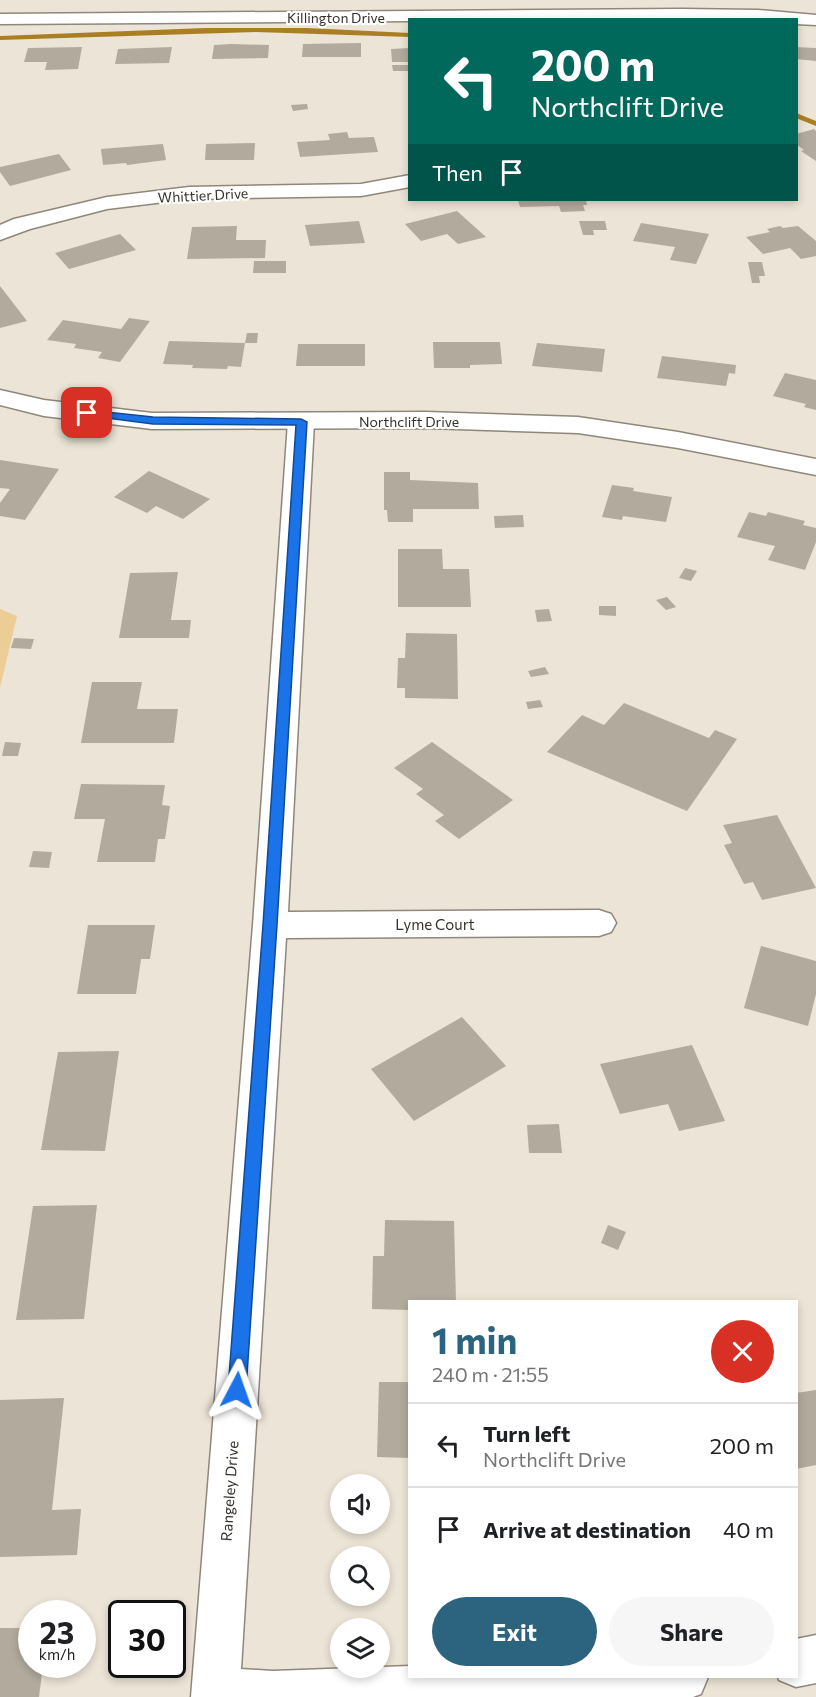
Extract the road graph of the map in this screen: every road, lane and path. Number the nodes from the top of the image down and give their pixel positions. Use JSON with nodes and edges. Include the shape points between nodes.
{"nodes":[{"id":1,"x":408,"y":18,"type":"edge"},
{"id":2,"x":515,"y":18,"type":"edge"},
{"id":3,"x":793,"y":18,"type":"edge"},
{"id":4,"x":798,"y":18,"type":"edge"},
{"id":5,"x":0,"y":19,"type":"edge"},
{"id":6,"x":816,"y":20,"type":"edge"},
{"id":7,"x":408,"y":182,"type":"edge"},
{"id":8,"x":0,"y":233,"type":"edge"},
{"id":9,"x":0,"y":397,"type":"edge"},
{"id":10,"x":301,"y":422,"type":"junction"},
{"id":11,"x":816,"y":467,"type":"edge"},
{"id":12,"x":599,"y":923,"type":"dead end"},
{"id":13,"x":270,"y":925,"type":"junction"},
{"id":14,"x":816,"y":1659,"type":"edge"},
{"id":15,"x":798,"y":1663,"type":"edge"},
{"id":16,"x":673,"y":1678,"type":"edge"},
{"id":17,"x":215,"y":1695,"type":"edge"}],
"edges":[{"from":1,"to":5,"type":"street","name":"Killington Drive"},
{"from":2,"to":3,"type":"street","name":"Killington Drive","via":[[682,14]]},
{"from":4,"to":6,"type":"street","name":"Killington Drive"},
{"from":7,"to":8,"type":"street","name":"Whittier Drive","via":[[362,190],[189,193],[106,202]]},
{"from":9,"to":10,"type":"street","name":"Northclift Drive","via":[[44,408],[153,421]]},
{"from":10,"to":11,"type":"street","name":"Northclift Drive","via":[[426,420],[578,425]]},
{"from":10,"to":13,"type":"street","name":"Rangeley Drive"},
{"from":12,"to":13,"type":"street","name":"Lyme Court"},
{"from":13,"to":17,"type":"street","name":"Rangeley Drive"},
{"from":14,"to":15,"type":"street"},
{"from":16,"to":17,"type":"street"}]}
